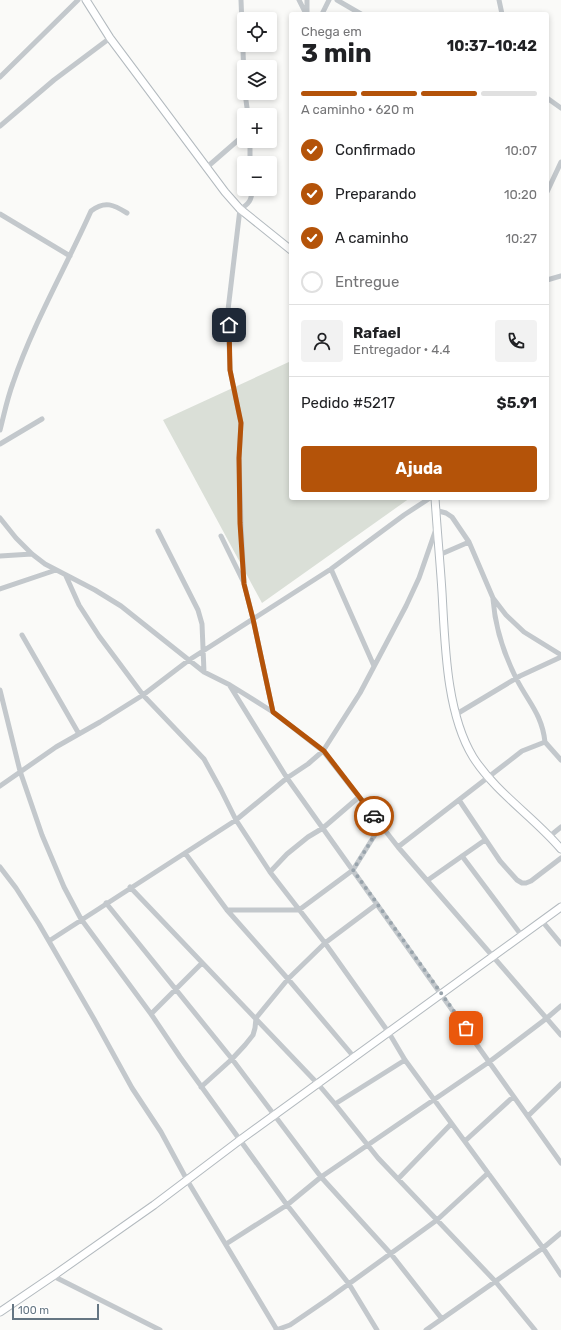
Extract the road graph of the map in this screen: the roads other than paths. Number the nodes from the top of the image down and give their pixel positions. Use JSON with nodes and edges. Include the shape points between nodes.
{"nodes":[{"id":1,"x":78,"y":0,"type":"edge"},
{"id":2,"x":86,"y":0,"type":"edge"},
{"id":3,"x":241,"y":0,"type":"edge"},
{"id":4,"x":299,"y":0,"type":"edge"},
{"id":5,"x":307,"y":0,"type":"edge"},
{"id":6,"x":329,"y":0,"type":"edge"},
{"id":7,"x":337,"y":0,"type":"edge"},
{"id":8,"x":499,"y":0,"type":"edge"},
{"id":9,"x":306,"y":12,"type":"edge"},
{"id":10,"x":307,"y":12,"type":"edge"},
{"id":11,"x":323,"y":12,"type":"edge"},
{"id":12,"x":358,"y":12,"type":"edge"},
{"id":13,"x":502,"y":12,"type":"edge"},
{"id":14,"x":110,"y":38,"type":"junction"},
{"id":15,"x":243,"y":60,"type":"edge"},
{"id":16,"x":0,"y":77,"type":"edge"},
{"id":17,"x":549,"y":99,"type":"edge"},
{"id":18,"x":561,"y":108,"type":"edge"},
{"id":19,"x":0,"y":126,"type":"edge"},
{"id":20,"x":237,"y":141,"type":"edge"},
{"id":21,"x":561,"y":162,"type":"edge"},
{"id":22,"x":206,"y":168,"type":"junction"},
{"id":23,"x":549,"y":188,"type":"edge"},
{"id":24,"x":251,"y":196,"type":"edge"},
{"id":25,"x":240,"y":209,"type":"junction"},
{"id":26,"x":0,"y":214,"type":"edge"},
{"id":27,"x":126,"y":214,"type":"dead end"},
{"id":28,"x":289,"y":248,"type":"edge"},
{"id":29,"x":70,"y":256,"type":"junction"},
{"id":30,"x":561,"y":276,"type":"edge"},
{"id":31,"x":549,"y":279,"type":"edge"},
{"id":32,"x":42,"y":419,"type":"dead end"},
{"id":33,"x":0,"y":430,"type":"edge"},
{"id":34,"x":0,"y":444,"type":"edge"},
{"id":35,"x":427,"y":500,"type":"edge"},
{"id":36,"x":434,"y":500,"type":"edge"},
{"id":37,"x":435,"y":510,"type":"junction"},
{"id":38,"x":0,"y":518,"type":"edge"},
{"id":39,"x":437,"y":528,"type":"junction"},
{"id":40,"x":158,"y":531,"type":"dead end"},
{"id":41,"x":220,"y":536,"type":"dead end"},
{"id":42,"x":469,"y":542,"type":"junction"},
{"id":43,"x":32,"y":554,"type":"junction"},
{"id":44,"x":439,"y":555,"type":"junction"},
{"id":45,"x":0,"y":556,"type":"edge"},
{"id":46,"x":330,"y":569,"type":"junction"},
{"id":47,"x":56,"y":570,"type":"junction"},
{"id":48,"x":66,"y":576,"type":"junction"},
{"id":49,"x":244,"y":584,"type":"junction"},
{"id":50,"x":0,"y":589,"type":"edge"},
{"id":51,"x":493,"y":598,"type":"junction"},
{"id":52,"x":253,"y":619,"type":"junction"},
{"id":53,"x":22,"y":635,"type":"dead end"},
{"id":54,"x":202,"y":652,"type":"junction"},
{"id":55,"x":561,"y":656,"type":"edge"},
{"id":56,"x":189,"y":660,"type":"junction"},
{"id":57,"x":374,"y":666,"type":"junction"},
{"id":58,"x":204,"y":672,"type":"junction"},
{"id":59,"x":516,"y":679,"type":"junction"},
{"id":60,"x":230,"y":685,"type":"junction"},
{"id":61,"x":0,"y":690,"type":"edge"},
{"id":62,"x":143,"y":695,"type":"junction"},
{"id":63,"x":273,"y":712,"type":"junction"},
{"id":64,"x":455,"y":714,"type":"junction"},
{"id":65,"x":79,"y":734,"type":"junction"},
{"id":66,"x":545,"y":742,"type":"junction"},
{"id":67,"x":324,"y":751,"type":"junction"},
{"id":68,"x":561,"y":760,"type":"edge"},
{"id":69,"x":20,"y":771,"type":"junction"},
{"id":70,"x":287,"y":778,"type":"junction"},
{"id":71,"x":488,"y":778,"type":"junction"},
{"id":72,"x":0,"y":786,"type":"edge"},
{"id":73,"x":359,"y":797,"type":"junction"},
{"id":74,"x":459,"y":800,"type":"junction"},
{"id":75,"x":236,"y":820,"type":"junction"},
{"id":76,"x":381,"y":825,"type":"junction"},
{"id":77,"x":561,"y":827,"type":"edge"},
{"id":78,"x":323,"y":828,"type":"junction"},
{"id":79,"x":550,"y":836,"type":"junction"},
{"id":80,"x":485,"y":840,"type":"junction"},
{"id":81,"x":398,"y":847,"type":"junction"},
{"id":82,"x":561,"y":849,"type":"edge"},
{"id":83,"x":185,"y":853,"type":"junction"},
{"id":84,"x":462,"y":856,"type":"junction"},
{"id":85,"x":561,"y":858,"type":"edge"},
{"id":86,"x":0,"y":867,"type":"edge"},
{"id":87,"x":353,"y":870,"type":"junction"},
{"id":88,"x":270,"y":872,"type":"junction"},
{"id":89,"x":428,"y":880,"type":"junction"},
{"id":90,"x":130,"y":887,"type":"junction"},
{"id":91,"x":106,"y":903,"type":"junction"},
{"id":92,"x":377,"y":904,"type":"junction"},
{"id":93,"x":561,"y":907,"type":"edge"},
{"id":94,"x":227,"y":910,"type":"junction"},
{"id":95,"x":298,"y":910,"type":"junction"},
{"id":96,"x":81,"y":919,"type":"junction"},
{"id":97,"x":542,"y":921,"type":"junction"},
{"id":98,"x":522,"y":936,"type":"junction"},
{"id":99,"x":48,"y":941,"type":"junction"},
{"id":100,"x":325,"y":943,"type":"junction"},
{"id":101,"x":561,"y":944,"type":"edge"},
{"id":102,"x":493,"y":956,"type":"junction"},
{"id":103,"x":202,"y":963,"type":"junction"},
{"id":104,"x":288,"y":979,"type":"junction"},
{"id":105,"x":176,"y":990,"type":"junction"},
{"id":106,"x":442,"y":995,"type":"junction"},
{"id":107,"x":561,"y":1006,"type":"edge"},
{"id":108,"x":151,"y":1014,"type":"junction"},
{"id":109,"x":256,"y":1018,"type":"junction"},
{"id":110,"x":547,"y":1018,"type":"junction"},
{"id":111,"x":389,"y":1033,"type":"junction"},
{"id":112,"x":561,"y":1035,"type":"edge"},
{"id":113,"x":354,"y":1057,"type":"junction"},
{"id":114,"x":232,"y":1059,"type":"junction"},
{"id":115,"x":405,"y":1060,"type":"junction"},
{"id":116,"x":489,"y":1062,"type":"junction"},
{"id":117,"x":318,"y":1084,"type":"junction"},
{"id":118,"x":561,"y":1084,"type":"edge"},
{"id":119,"x":201,"y":1087,"type":"junction"},
{"id":120,"x":513,"y":1097,"type":"junction"},
{"id":121,"x":434,"y":1101,"type":"junction"},
{"id":122,"x":335,"y":1104,"type":"junction"},
{"id":123,"x":275,"y":1114,"type":"junction"},
{"id":124,"x":528,"y":1116,"type":"junction"},
{"id":125,"x":451,"y":1124,"type":"junction"},
{"id":126,"x":240,"y":1140,"type":"junction"},
{"id":127,"x":465,"y":1141,"type":"junction"},
{"id":128,"x":368,"y":1145,"type":"junction"},
{"id":129,"x":561,"y":1163,"type":"edge"},
{"id":130,"x":488,"y":1173,"type":"junction"},
{"id":131,"x":321,"y":1177,"type":"junction"},
{"id":132,"x":398,"y":1179,"type":"junction"},
{"id":133,"x":187,"y":1180,"type":"junction"},
{"id":134,"x":287,"y":1205,"type":"junction"},
{"id":135,"x":437,"y":1220,"type":"junction"},
{"id":136,"x":561,"y":1233,"type":"edge"},
{"id":137,"x":226,"y":1244,"type":"junction"},
{"id":138,"x":543,"y":1248,"type":"junction"},
{"id":139,"x":391,"y":1254,"type":"junction"},
{"id":140,"x":561,"y":1275,"type":"edge"},
{"id":141,"x":53,"y":1276,"type":"junction"},
{"id":142,"x":495,"y":1281,"type":"junction"},
{"id":143,"x":349,"y":1284,"type":"junction"},
{"id":144,"x":0,"y":1312,"type":"edge"},
{"id":145,"x":442,"y":1319,"type":"junction"},
{"id":146,"x":160,"y":1330,"type":"edge"},
{"id":147,"x":276,"y":1330,"type":"edge"},
{"id":148,"x":377,"y":1330,"type":"edge"},
{"id":149,"x":426,"y":1330,"type":"edge"},
{"id":150,"x":535,"y":1330,"type":"edge"}],
"edges":[{"from":1,"to":16,"type":"street"},
{"from":2,"to":14,"type":"street"},
{"from":3,"to":15,"type":"street"},
{"from":4,"to":9,"type":"street"},
{"from":5,"to":10,"type":"street"},
{"from":6,"to":11,"type":"street"},
{"from":7,"to":12,"type":"street"},
{"from":8,"to":13,"type":"street"},
{"from":14,"to":19,"type":"street","via":[[54,80]]},
{"from":14,"to":22,"type":"street"},
{"from":17,"to":18,"type":"street"},
{"from":20,"to":22,"type":"street"},
{"from":21,"to":23,"type":"street"},
{"from":22,"to":25,"type":"street"},
{"from":24,"to":25,"type":"street","via":[[249,203]]},
{"from":25,"to":28,"type":"street"},
{"from":25,"to":49,"type":"street","via":[[228,310],[230,370],[241,423],[240,523]]},
{"from":26,"to":29,"type":"street"},
{"from":27,"to":29,"type":"street","via":[[116,206],[108,204],[91,211]]},
{"from":29,"to":33,"type":"street","via":[[18,369]]},
{"from":30,"to":31,"type":"street"},
{"from":32,"to":34,"type":"street"},
{"from":35,"to":46,"type":"street"},
{"from":36,"to":37,"type":"street"},
{"from":37,"to":39,"type":"street"},
{"from":37,"to":42,"type":"street","via":[[452,517]]},
{"from":38,"to":43,"type":"street"},
{"from":39,"to":44,"type":"street"},
{"from":39,"to":57,"type":"street","via":[[410,599]]},
{"from":40,"to":54,"type":"street","via":[[198,610],[202,624]]},
{"from":41,"to":49,"type":"street"},
{"from":42,"to":44,"type":"street"},
{"from":42,"to":51,"type":"street"},
{"from":43,"to":45,"type":"street"},
{"from":43,"to":47,"type":"street"},
{"from":44,"to":64,"type":"street","via":[[448,668]]},
{"from":46,"to":52,"type":"street"},
{"from":46,"to":57,"type":"street"},
{"from":47,"to":48,"type":"street"},
{"from":47,"to":50,"type":"street"},
{"from":48,"to":56,"type":"street","via":[[121,606]]},
{"from":48,"to":62,"type":"street","via":[[79,605],[99,636]]},
{"from":49,"to":52,"type":"street"},
{"from":51,"to":55,"type":"street","via":[[513,623]]},
{"from":51,"to":59,"type":"street","via":[[498,633]]},
{"from":52,"to":54,"type":"street"},
{"from":52,"to":63,"type":"street"},
{"from":53,"to":65,"type":"street"},
{"from":54,"to":56,"type":"street"},
{"from":54,"to":58,"type":"street"},
{"from":55,"to":59,"type":"street"},
{"from":56,"to":58,"type":"street"},
{"from":56,"to":62,"type":"street"},
{"from":57,"to":67,"type":"street"},
{"from":58,"to":60,"type":"street"},
{"from":59,"to":64,"type":"street"},
{"from":59,"to":66,"type":"street","via":[[540,718]]},
{"from":60,"to":63,"type":"street"},
{"from":60,"to":70,"type":"street"},
{"from":61,"to":69,"type":"street"},
{"from":62,"to":65,"type":"street"},
{"from":62,"to":75,"type":"street","via":[[204,759]]},
{"from":63,"to":67,"type":"street"},
{"from":64,"to":71,"type":"street","via":[[465,742]]},
{"from":65,"to":69,"type":"street"},
{"from":66,"to":68,"type":"street"},
{"from":66,"to":71,"type":"street","via":[[522,751]]},
{"from":67,"to":70,"type":"street"},
{"from":67,"to":73,"type":"street"},
{"from":69,"to":72,"type":"street"},
{"from":69,"to":96,"type":"street","via":[[42,835]]},
{"from":70,"to":75,"type":"street"},
{"from":70,"to":78,"type":"street"},
{"from":71,"to":74,"type":"street"},
{"from":71,"to":79,"type":"street"},
{"from":73,"to":76,"type":"street"},
{"from":73,"to":78,"type":"street"},
{"from":74,"to":80,"type":"street"},
{"from":74,"to":81,"type":"street"},
{"from":75,"to":83,"type":"street"},
{"from":75,"to":88,"type":"street"},
{"from":76,"to":81,"type":"street"},
{"from":76,"to":87,"type":"street"},
{"from":77,"to":79,"type":"street"},
{"from":78,"to":87,"type":"street"},
{"from":78,"to":88,"type":"street","via":[[287,854]]},
{"from":79,"to":82,"type":"street"},
{"from":80,"to":84,"type":"street"},
{"from":80,"to":85,"type":"street","via":[[517,880],[526,883]]},
{"from":81,"to":89,"type":"street"},
{"from":83,"to":90,"type":"street"},
{"from":83,"to":94,"type":"street"},
{"from":84,"to":89,"type":"street"},
{"from":84,"to":98,"type":"street"},
{"from":86,"to":99,"type":"street"},
{"from":87,"to":92,"type":"street"},
{"from":87,"to":95,"type":"street"},
{"from":88,"to":95,"type":"street"},
{"from":89,"to":102,"type":"street"},
{"from":90,"to":91,"type":"street"},
{"from":90,"to":103,"type":"street"},
{"from":91,"to":96,"type":"street"},
{"from":91,"to":105,"type":"street"},
{"from":92,"to":100,"type":"street"},
{"from":92,"to":106,"type":"street"},
{"from":93,"to":97,"type":"street"},
{"from":94,"to":95,"type":"street"},
{"from":94,"to":104,"type":"street"},
{"from":95,"to":100,"type":"street"},
{"from":96,"to":99,"type":"street"},
{"from":96,"to":108,"type":"street"},
{"from":97,"to":98,"type":"street"},
{"from":97,"to":101,"type":"street"},
{"from":98,"to":102,"type":"street"},
{"from":99,"to":133,"type":"street"},
{"from":100,"to":104,"type":"street"},
{"from":100,"to":111,"type":"street"},
{"from":102,"to":106,"type":"street"},
{"from":102,"to":110,"type":"street"},
{"from":103,"to":105,"type":"street"},
{"from":103,"to":109,"type":"street"},
{"from":104,"to":109,"type":"street"},
{"from":104,"to":113,"type":"street"},
{"from":105,"to":108,"type":"street"},
{"from":105,"to":114,"type":"street"},
{"from":106,"to":111,"type":"street"},
{"from":106,"to":116,"type":"street"},
{"from":107,"to":110,"type":"street"},
{"from":108,"to":119,"type":"street"},
{"from":109,"to":114,"type":"street","via":[[253,1035]]},
{"from":109,"to":117,"type":"street"},
{"from":110,"to":112,"type":"street"},
{"from":110,"to":116,"type":"street"},
{"from":111,"to":113,"type":"street"},
{"from":111,"to":115,"type":"street"},
{"from":113,"to":117,"type":"street"},
{"from":114,"to":119,"type":"street"},
{"from":114,"to":123,"type":"street"},
{"from":115,"to":121,"type":"street"},
{"from":115,"to":122,"type":"street"},
{"from":116,"to":120,"type":"street"},
{"from":116,"to":121,"type":"street"},
{"from":117,"to":122,"type":"street"},
{"from":117,"to":123,"type":"street"},
{"from":118,"to":124,"type":"street"},
{"from":119,"to":126,"type":"street"},
{"from":120,"to":124,"type":"street"},
{"from":120,"to":127,"type":"street"},
{"from":121,"to":125,"type":"street"},
{"from":121,"to":128,"type":"street"},
{"from":122,"to":128,"type":"street"},
{"from":123,"to":126,"type":"street"},
{"from":123,"to":131,"type":"street"},
{"from":124,"to":129,"type":"street"},
{"from":125,"to":127,"type":"street"},
{"from":125,"to":132,"type":"street"},
{"from":126,"to":133,"type":"street"},
{"from":126,"to":134,"type":"street"},
{"from":127,"to":130,"type":"street"},
{"from":128,"to":131,"type":"street"},
{"from":128,"to":132,"type":"street"},
{"from":130,"to":135,"type":"street"},
{"from":130,"to":138,"type":"street"},
{"from":131,"to":134,"type":"street"},
{"from":131,"to":139,"type":"street"},
{"from":132,"to":135,"type":"street"},
{"from":133,"to":137,"type":"street"},
{"from":133,"to":141,"type":"street"},
{"from":134,"to":137,"type":"street"},
{"from":134,"to":143,"type":"street"},
{"from":135,"to":139,"type":"street"},
{"from":135,"to":142,"type":"street"},
{"from":136,"to":138,"type":"street"},
{"from":137,"to":147,"type":"street"},
{"from":138,"to":140,"type":"street"},
{"from":138,"to":142,"type":"street"},
{"from":139,"to":143,"type":"street"},
{"from":139,"to":145,"type":"street"},
{"from":141,"to":144,"type":"street"},
{"from":141,"to":146,"type":"street"},
{"from":142,"to":145,"type":"street"},
{"from":142,"to":150,"type":"street"},
{"from":143,"to":147,"type":"street","via":[[290,1325]]},
{"from":143,"to":148,"type":"street"},
{"from":145,"to":149,"type":"street"}]}
